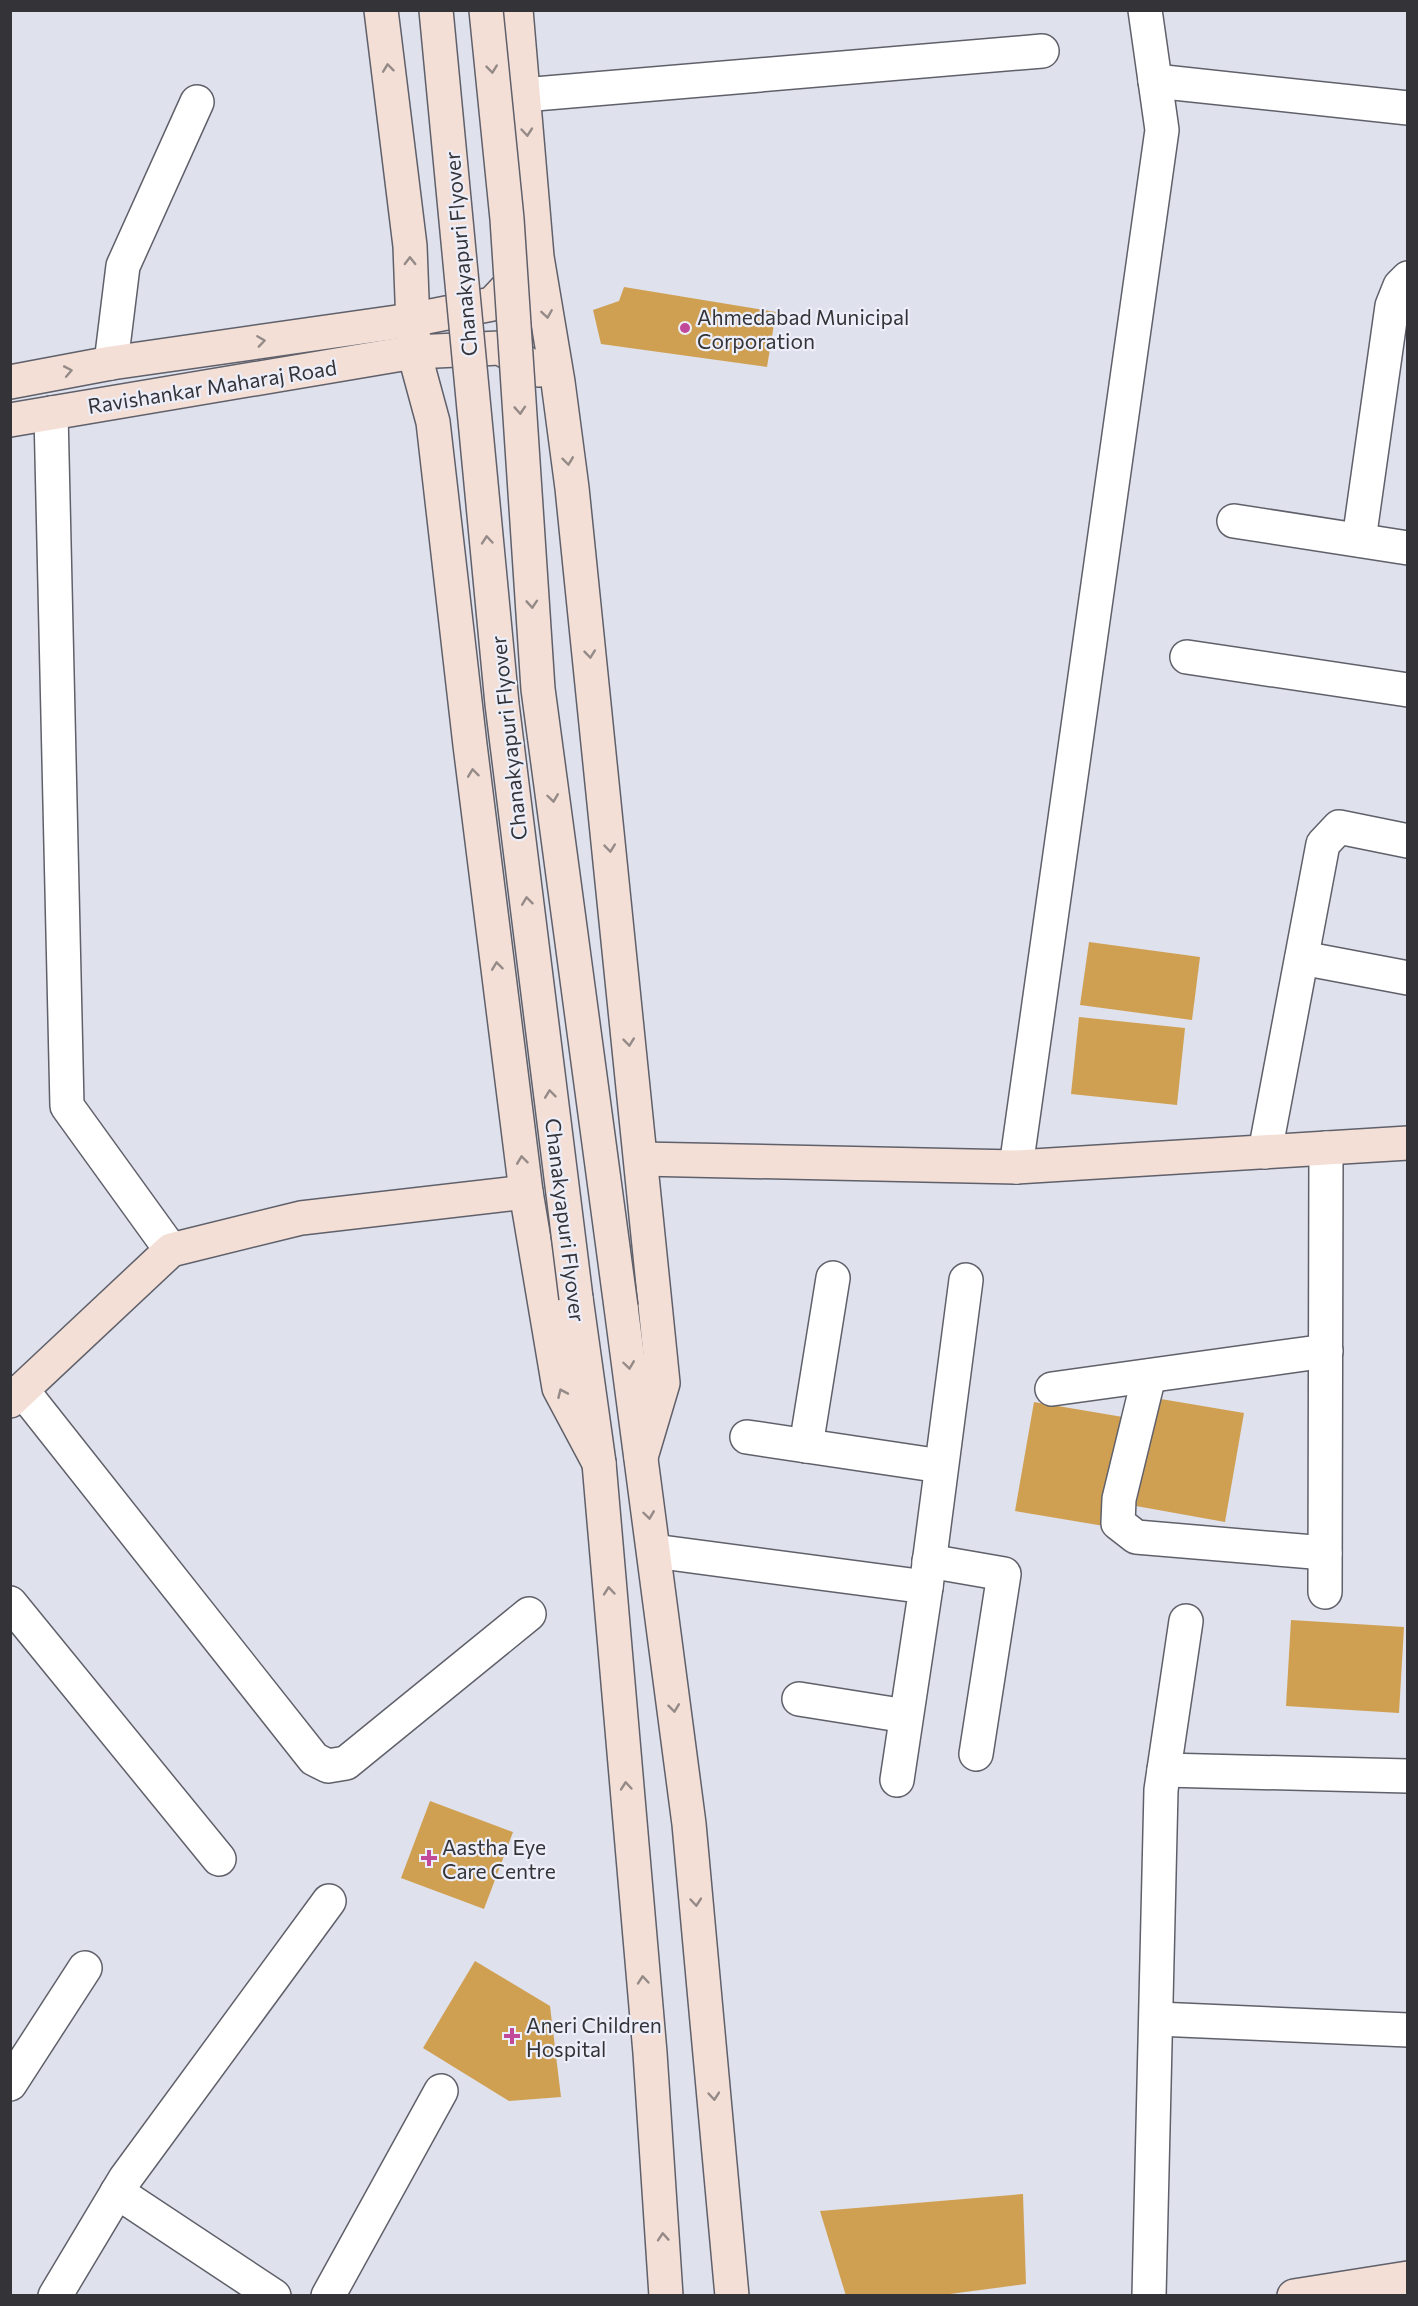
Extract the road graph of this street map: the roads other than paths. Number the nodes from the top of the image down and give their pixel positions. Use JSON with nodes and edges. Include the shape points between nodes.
{"nodes":[{"id":1,"x":381,"y":10,"type":"edge"},
{"id":2,"x":436,"y":10,"type":"edge"},
{"id":3,"x":486,"y":10,"type":"edge"},
{"id":4,"x":516,"y":10,"type":"edge"},
{"id":5,"x":1144,"y":10,"type":"edge"},
{"id":6,"x":1042,"y":51,"type":"dead end"},
{"id":7,"x":1155,"y":81,"type":"junction"},
{"id":8,"x":524,"y":95,"type":"junction"},
{"id":9,"x":197,"y":102,"type":"dead end"},
{"id":10,"x":1407,"y":108,"type":"edge"},
{"id":11,"x":537,"y":256,"type":"junction"},
{"id":12,"x":1407,"y":278,"type":"edge"},
{"id":13,"x":1400,"y":308,"type":"edge"},
{"id":14,"x":411,"y":320,"type":"junction"},
{"id":15,"x":414,"y":352,"type":"junction"},
{"id":16,"x":111,"y":363,"type":"junction"},
{"id":17,"x":10,"y":382,"type":"edge"},
{"id":18,"x":558,"y":382,"type":"junction"},
{"id":19,"x":51,"y":413,"type":"junction"},
{"id":20,"x":10,"y":420,"type":"edge"},
{"id":21,"x":1234,"y":521,"type":"dead end"},
{"id":22,"x":1359,"y":540,"type":"junction"},
{"id":23,"x":1407,"y":548,"type":"edge"},
{"id":24,"x":1187,"y":657,"type":"dead end"},
{"id":25,"x":1407,"y":690,"type":"edge"},
{"id":26,"x":1407,"y":841,"type":"edge"},
{"id":27,"x":1302,"y":958,"type":"junction"},
{"id":28,"x":1407,"y":978,"type":"edge"},
{"id":29,"x":1407,"y":1143,"type":"edge"},
{"id":30,"x":1326,"y":1148,"type":"junction"},
{"id":31,"x":1265,"y":1152,"type":"junction"},
{"id":32,"x":641,"y":1159,"type":"junction"},
{"id":33,"x":1016,"y":1167,"type":"junction"},
{"id":34,"x":526,"y":1192,"type":"junction"},
{"id":35,"x":171,"y":1250,"type":"junction"},
{"id":36,"x":833,"y":1278,"type":"dead end"},
{"id":37,"x":966,"y":1280,"type":"dead end"},
{"id":38,"x":1326,"y":1351,"type":"junction"},
{"id":39,"x":1149,"y":1376,"type":"junction"},
{"id":40,"x":1052,"y":1389,"type":"dead end"},
{"id":41,"x":16,"y":1396,"type":"edge"},
{"id":42,"x":747,"y":1437,"type":"dead end"},
{"id":43,"x":806,"y":1446,"type":"junction"},
{"id":44,"x":641,"y":1457,"type":"junction"},
{"id":45,"x":599,"y":1463,"type":"junction"},
{"id":46,"x":941,"y":1467,"type":"junction"},
{"id":47,"x":654,"y":1551,"type":"junction"},
{"id":48,"x":1325,"y":1553,"type":"junction"},
{"id":49,"x":927,"y":1574,"type":"junction"},
{"id":50,"x":1325,"y":1592,"type":"dead end"},
{"id":51,"x":10,"y":1604,"type":"edge"},
{"id":52,"x":529,"y":1614,"type":"dead end"},
{"id":53,"x":1186,"y":1622,"type":"dead end"},
{"id":54,"x":799,"y":1699,"type":"dead end"},
{"id":55,"x":906,"y":1716,"type":"junction"},
{"id":56,"x":976,"y":1754,"type":"dead end"},
{"id":57,"x":1164,"y":1770,"type":"junction"},
{"id":58,"x":1407,"y":1776,"type":"edge"},
{"id":59,"x":897,"y":1780,"type":"dead end"},
{"id":60,"x":219,"y":1859,"type":"dead end"},
{"id":61,"x":329,"y":1901,"type":"dead end"},
{"id":62,"x":85,"y":1968,"type":"dead end"},
{"id":63,"x":1157,"y":2019,"type":"junction"},
{"id":64,"x":1407,"y":2030,"type":"edge"},
{"id":65,"x":10,"y":2084,"type":"edge"},
{"id":66,"x":441,"y":2091,"type":"dead end"},
{"id":67,"x":117,"y":2192,"type":"junction"},
{"id":68,"x":1407,"y":2278,"type":"edge"},
{"id":69,"x":55,"y":2295,"type":"edge"},
{"id":70,"x":274,"y":2295,"type":"edge"},
{"id":71,"x":328,"y":2295,"type":"edge"},
{"id":72,"x":666,"y":2295,"type":"edge"},
{"id":73,"x":732,"y":2295,"type":"edge"},
{"id":74,"x":1149,"y":2295,"type":"edge"},
{"id":75,"x":1294,"y":2295,"type":"edge"}],
"edges":[{"from":14,"to":1,"type":"main road","one_way":true,"via":[[410,246]]},
{"from":45,"to":2,"type":"main road","name":"Chanakyapuri Flyover","one_way":true,"bridge":true,"via":[[502,704]]},
{"from":3,"to":44,"type":"main road","name":"Chanakyapuri Flyover","one_way":true,"bridge":true,"via":[[508,231],[538,689]]},
{"from":4,"to":8,"type":"main road"},
{"from":5,"to":7,"type":"street"},
{"from":6,"to":8,"type":"street"},
{"from":7,"to":10,"type":"street"},
{"from":7,"to":33,"type":"street","via":[[1162,130]]},
{"from":8,"to":11,"type":"main road","one_way":true},
{"from":9,"to":16,"type":"street","via":[[123,266]]},
{"from":11,"to":14,"type":"main road","name":"Ravishankar Maharaj Road","via":[[492,304]]},
{"from":11,"to":18,"type":"main road","one_way":true},
{"from":12,"to":13,"type":"street","via":[[1400,286]]},
{"from":13,"to":22,"type":"street"},
{"from":14,"to":15,"type":"main road"},
{"from":16,"to":14,"type":"main road","name":"Ravishankar Maharaj Road","one_way":true},
{"from":15,"to":18,"type":"main road","name":"Ravishankar Maharaj Road","via":[[500,348]]},
{"from":15,"to":19,"type":"main road","name":"Ravishankar Maharaj Road"},
{"from":34,"to":15,"type":"main road","one_way":true,"via":[[433,422]]},
{"from":17,"to":16,"type":"main road","name":"Ravishankar Maharaj Road","one_way":true},
{"from":18,"to":32,"type":"main road","one_way":true,"via":[[597,718]]},
{"from":19,"to":20,"type":"main road","name":"Ravishankar Maharaj Road"},
{"from":19,"to":35,"type":"street","via":[[67,1106]]},
{"from":21,"to":22,"type":"street"},
{"from":22,"to":23,"type":"street"},
{"from":24,"to":25,"type":"street"},
{"from":26,"to":27,"type":"street","via":[[1339,827],[1328,836],[1323,844]]},
{"from":27,"to":28,"type":"street"},
{"from":27,"to":31,"type":"street"},
{"from":29,"to":30,"type":"main road"},
{"from":30,"to":31,"type":"main road"},
{"from":30,"to":38,"type":"street"},
{"from":31,"to":33,"type":"main road"},
{"from":32,"to":33,"type":"main road"},
{"from":32,"to":44,"type":"main road","via":[[663,1383]]},
{"from":34,"to":35,"type":"main road","via":[[302,1218]]},
{"from":45,"to":34,"type":"main road","one_way":true,"via":[[559,1389]]},
{"from":35,"to":41,"type":"main road"},
{"from":36,"to":43,"type":"street"},
{"from":37,"to":46,"type":"street"},
{"from":38,"to":39,"type":"street"},
{"from":38,"to":48,"type":"street"},
{"from":39,"to":40,"type":"street"},
{"from":39,"to":48,"type":"street","via":[[1119,1499],[1118,1523],[1136,1537]]},
{"from":41,"to":52,"type":"street","via":[[314,1758],[328,1766],[346,1763]]},
{"from":42,"to":43,"type":"street"},
{"from":43,"to":46,"type":"street"},
{"from":44,"to":47,"type":"main road","name":"Chanakyapuri Flyover","one_way":true},
{"from":72,"to":45,"type":"main road","name":"Chanakyapuri Flyover","one_way":true,"via":[[650,2053]]},
{"from":46,"to":49,"type":"street"},
{"from":47,"to":49,"type":"street"},
{"from":47,"to":73,"type":"main road","name":"Chanakyapuri Flyover","one_way":true,"via":[[689,1824]]},
{"from":48,"to":50,"type":"street"},
{"from":49,"to":55,"type":"street"},
{"from":49,"to":56,"type":"street","via":[[1004,1574]]},
{"from":51,"to":60,"type":"street"},
{"from":53,"to":57,"type":"street"},
{"from":54,"to":55,"type":"street"},
{"from":55,"to":59,"type":"street"},
{"from":57,"to":58,"type":"street"},
{"from":57,"to":63,"type":"street"},
{"from":61,"to":67,"type":"street"},
{"from":62,"to":65,"type":"street"},
{"from":63,"to":64,"type":"street"},
{"from":63,"to":74,"type":"street"},
{"from":66,"to":71,"type":"street"},
{"from":67,"to":69,"type":"street"},
{"from":67,"to":70,"type":"street"},
{"from":68,"to":75,"type":"main road"}]}
